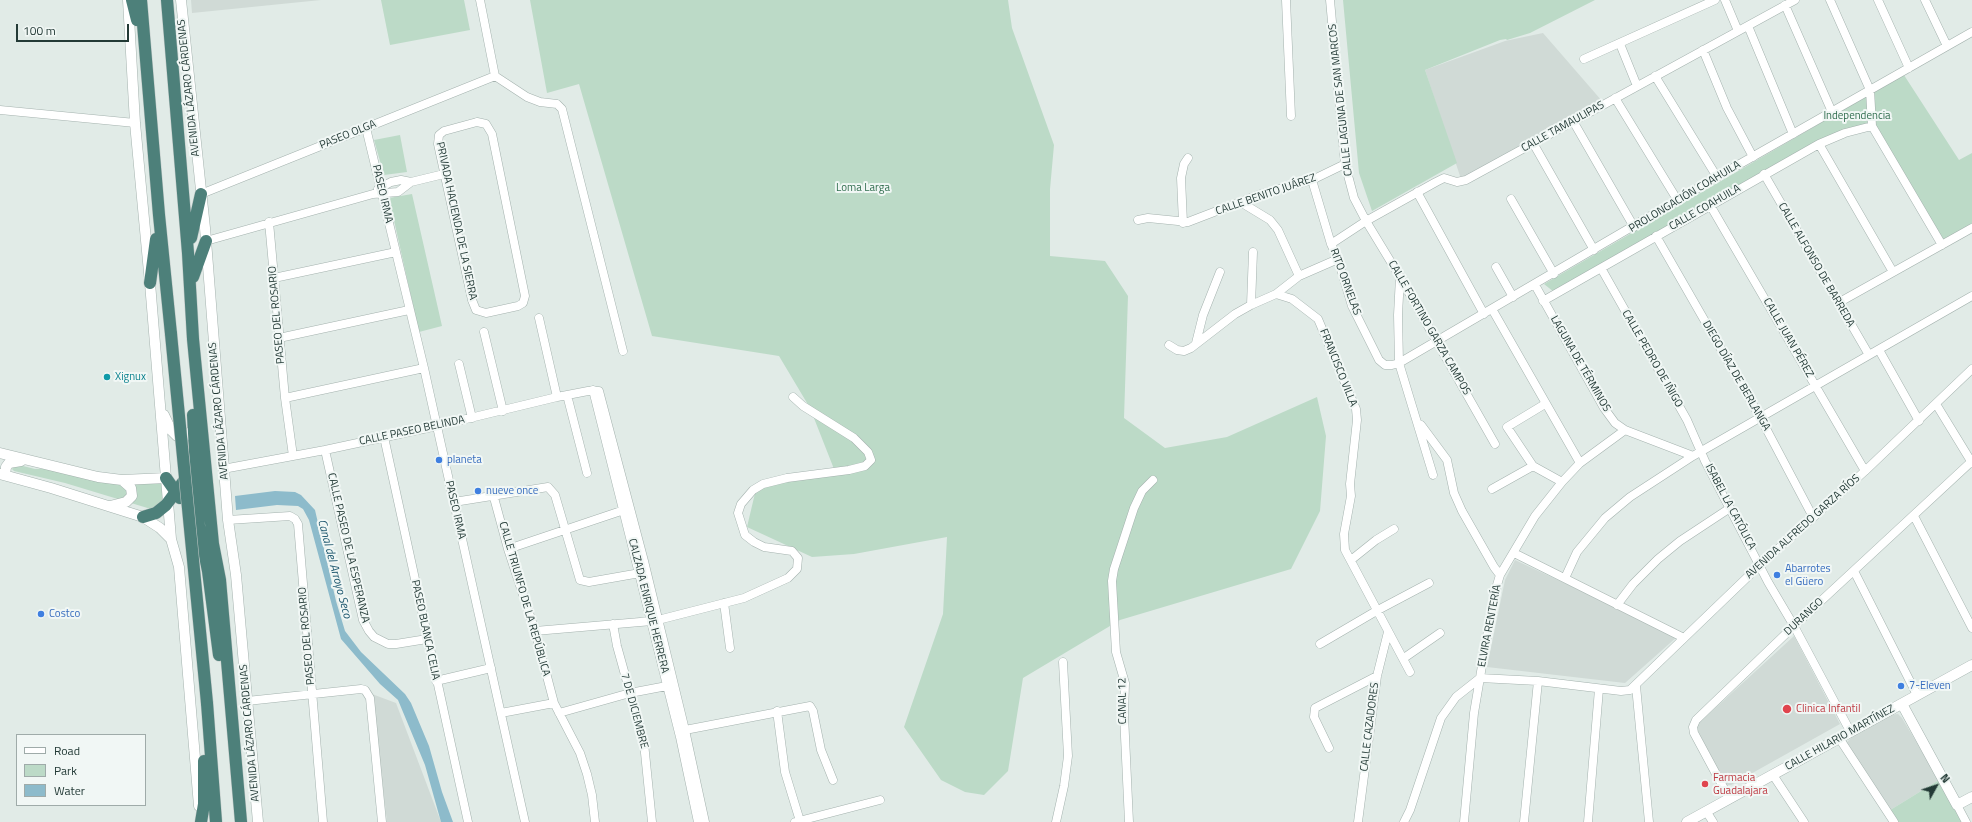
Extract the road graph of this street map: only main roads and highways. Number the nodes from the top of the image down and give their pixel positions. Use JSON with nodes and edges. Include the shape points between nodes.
{"nodes":[{"id":1,"x":132,"y":0,"type":"edge"},
{"id":2,"x":141,"y":0,"type":"edge"},
{"id":3,"x":167,"y":0,"type":"edge"},
{"id":4,"x":144,"y":43,"type":"junction"},
{"id":5,"x":201,"y":194,"type":"road end"},
{"id":6,"x":159,"y":216,"type":"junction"},
{"id":7,"x":206,"y":241,"type":"road end"},
{"id":8,"x":188,"y":253,"type":"junction"},
{"id":9,"x":150,"y":283,"type":"road end"},
{"id":10,"x":190,"y":286,"type":"junction"},
{"id":11,"x":194,"y":339,"type":"junction"},
{"id":12,"x":195,"y":465,"type":"junction"},
{"id":13,"x":166,"y":478,"type":"road end"},
{"id":14,"x":180,"y":488,"type":"junction"},
{"id":15,"x":198,"y":498,"type":"junction"},
{"id":16,"x":143,"y":517,"type":"road end"},
{"id":17,"x":199,"y":526,"type":"junction"},
{"id":18,"x":228,"y":683,"type":"junction"},
{"id":19,"x":207,"y":709,"type":"junction"},
{"id":20,"x":201,"y":822,"type":"edge"},
{"id":21,"x":216,"y":822,"type":"edge"},
{"id":22,"x":241,"y":822,"type":"edge"}],
"edges":[{"from":1,"to":4,"type":"highway"},
{"from":2,"to":4,"type":"highway"},
{"from":3,"to":8,"type":"highway","name":"AVENIDA LÁZARO CÁRDENAS"},
{"from":4,"to":6,"type":"highway"},
{"from":5,"to":8,"type":"highway"},
{"from":6,"to":9,"type":"highway"},
{"from":6,"to":19,"type":"highway","bridge":true},
{"from":7,"to":10,"type":"highway"},
{"from":8,"to":10,"type":"highway","name":"AVENIDA LÁZARO CÁRDENAS"},
{"from":10,"to":11,"type":"highway","name":"AVENIDA LÁZARO CÁRDENAS"},
{"from":11,"to":12,"type":"highway","via":[[190,361]]},
{"from":11,"to":18,"type":"highway","name":"AVENIDA LÁZARO CÁRDENAS","via":[[213,544],[220,580]]},
{"from":12,"to":14,"type":"highway"},
{"from":12,"to":15,"type":"highway"},
{"from":13,"to":14,"type":"highway"},
{"from":14,"to":15,"type":"highway"},
{"from":14,"to":16,"type":"highway","via":[[156,513]]},
{"from":14,"to":17,"type":"highway"},
{"from":15,"to":17,"type":"highway"},
{"from":17,"to":18,"type":"highway","via":[[208,571],[221,673]]},
{"from":18,"to":22,"type":"highway","name":"AVENIDA LÁZARO CÁRDENAS"},
{"from":19,"to":20,"type":"highway","via":[[202,729],[204,812]]},
{"from":19,"to":21,"type":"highway"}]}
